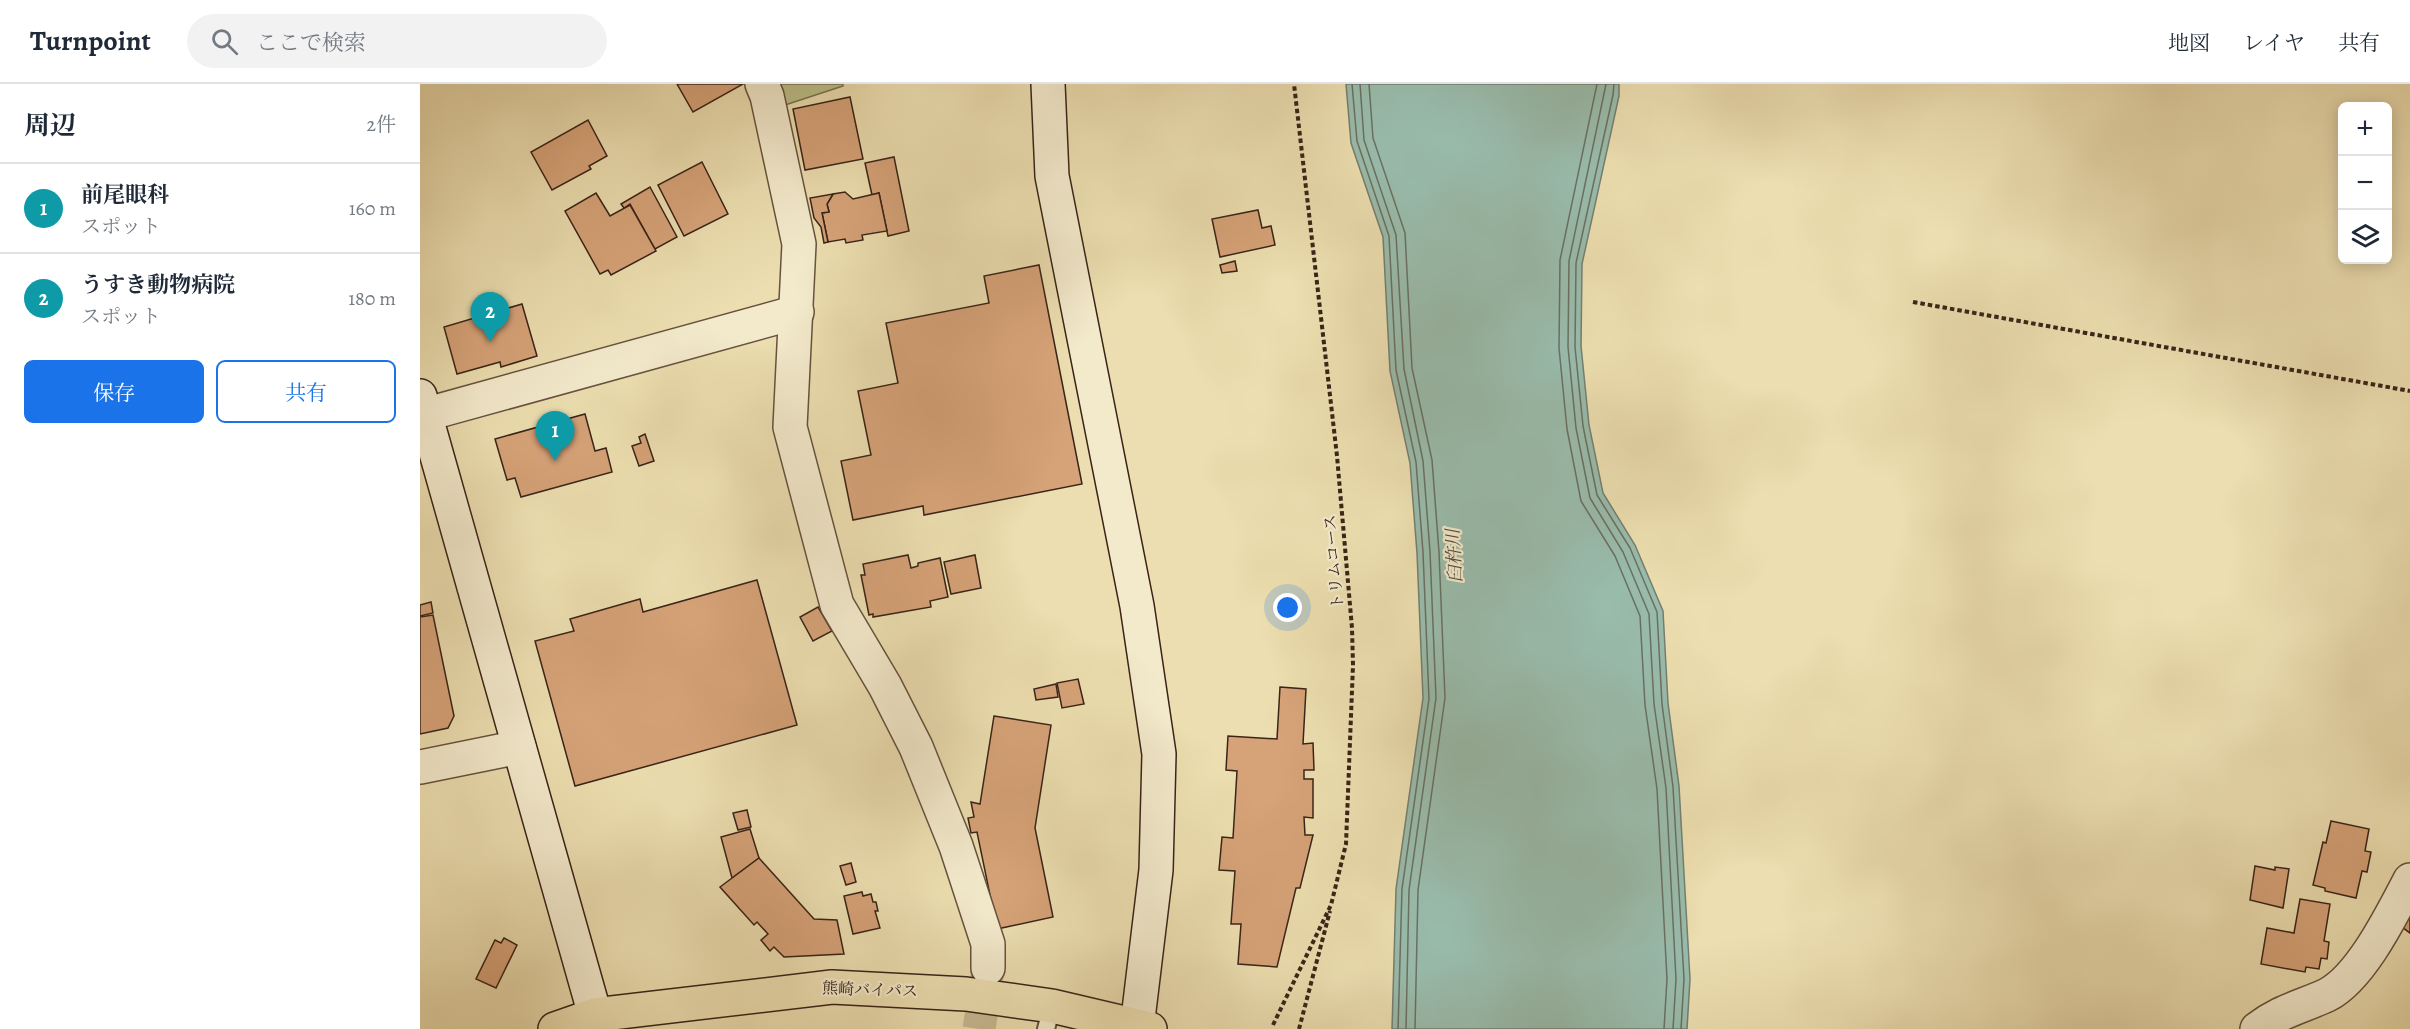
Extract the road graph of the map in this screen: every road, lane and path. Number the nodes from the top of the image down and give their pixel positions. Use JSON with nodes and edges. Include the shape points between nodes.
{"nodes":[{"id":1,"x":762,"y":84,"type":"edge"},
{"id":2,"x":1048,"y":84,"type":"edge"},
{"id":3,"x":1294,"y":84,"type":"edge"},
{"id":4,"x":1913,"y":302,"type":"dead end"},
{"id":5,"x":797,"y":312,"type":"junction"},
{"id":6,"x":2410,"y":391,"type":"edge"},
{"id":7,"x":422,"y":409,"type":"edge"},
{"id":8,"x":519,"y":747,"type":"junction"},
{"id":9,"x":420,"y":767,"type":"edge"},
{"id":10,"x":2410,"y":880,"type":"edge"},
{"id":11,"x":1331,"y":905,"type":"junction"},
{"id":12,"x":988,"y":968,"type":"tunnel mouth"},
{"id":13,"x":2329,"y":994,"type":"junction"},
{"id":14,"x":595,"y":1015,"type":"junction"},
{"id":15,"x":1049,"y":1018,"type":"edge"},
{"id":16,"x":1273,"y":1025,"type":"dead end"},
{"id":17,"x":1143,"y":1028,"type":"edge"},
{"id":18,"x":555,"y":1029,"type":"edge"},
{"id":19,"x":1299,"y":1029,"type":"edge"},
{"id":20,"x":2257,"y":1029,"type":"edge"},
{"id":21,"x":2292,"y":1029,"type":"edge"}],
"edges":[{"from":1,"to":5,"type":"street","via":[[799,244]]},
{"from":2,"to":17,"type":"street","via":[[1052,176],[1137,606],[1159,754],[1156,870]]},
{"from":3,"to":11,"type":"path","name":"トリムコース","via":[[1337,456],[1352,628],[1346,844]]},
{"from":4,"to":6,"type":"path"},
{"from":5,"to":7,"type":"street"},
{"from":5,"to":12,"type":"street","via":[[790,427],[837,605],[916,747],[956,846],[988,944]]},
{"from":7,"to":8,"type":"street"},
{"from":8,"to":9,"type":"street"},
{"from":8,"to":14,"type":"street"},
{"from":10,"to":13,"type":"street","via":[[2362,964]]},
{"from":11,"to":16,"type":"path","name":"トリムコース"},
{"from":11,"to":19,"type":"path"},
{"from":13,"to":20,"type":"street","via":[[2274,1016]]},
{"from":13,"to":21,"type":"street"},
{"from":14,"to":15,"type":"highway","name":"熊崎バイパス","via":[[832,987],[966,994]]},
{"from":14,"to":18,"type":"highway","name":"熊崎バイパス"},
{"from":15,"to":17,"type":"highway","name":"熊崎バイパス"}]}
